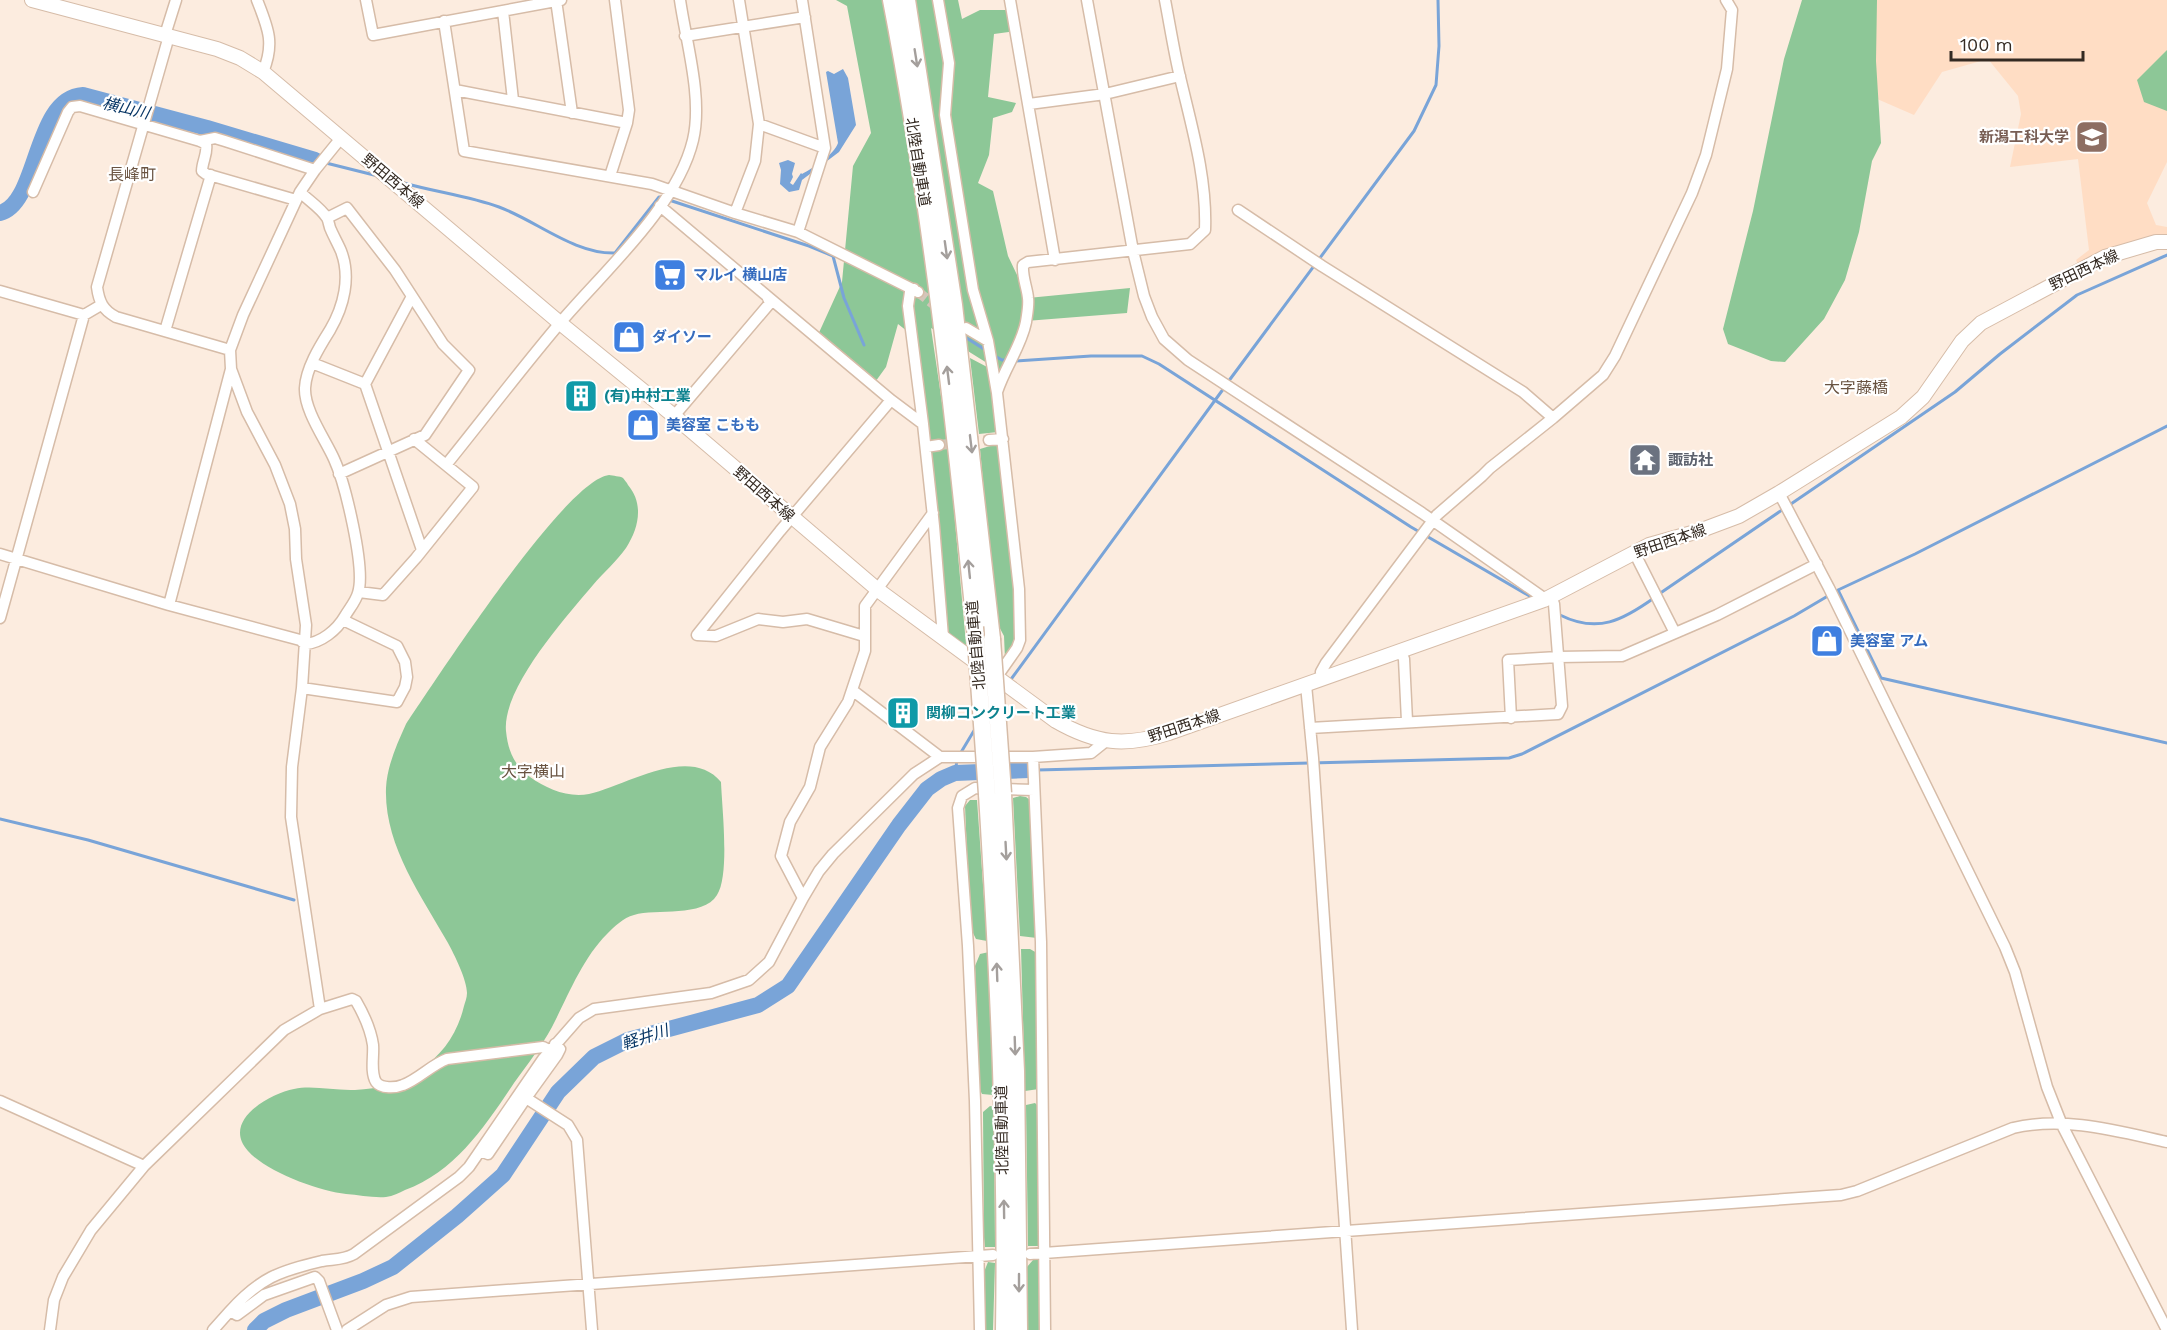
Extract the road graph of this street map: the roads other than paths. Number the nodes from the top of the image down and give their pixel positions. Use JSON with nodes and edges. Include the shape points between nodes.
{"nodes":[{"id":1,"x":32,"y":0,"type":"edge"},
{"id":2,"x":176,"y":0,"type":"edge"},
{"id":3,"x":257,"y":0,"type":"edge"},
{"id":4,"x":366,"y":0,"type":"edge"},
{"id":5,"x":558,"y":0,"type":"edge"},
{"id":6,"x":615,"y":0,"type":"edge"},
{"id":7,"x":680,"y":0,"type":"edge"},
{"id":8,"x":739,"y":0,"type":"edge"},
{"id":9,"x":802,"y":0,"type":"edge"},
{"id":10,"x":891,"y":0,"type":"edge"},
{"id":11,"x":906,"y":0,"type":"edge"},
{"id":12,"x":938,"y":0,"type":"edge"},
{"id":13,"x":1010,"y":0,"type":"edge"},
{"id":14,"x":1087,"y":0,"type":"edge"},
{"id":15,"x":1165,"y":0,"type":"edge"},
{"id":16,"x":1726,"y":0,"type":"edge"},
{"id":17,"x":56,"y":2,"type":"edge"},
{"id":18,"x":503,"y":11,"type":"junction"},
{"id":19,"x":805,"y":17,"type":"junction"},
{"id":20,"x":444,"y":21,"type":"junction"},
{"id":21,"x":743,"y":27,"type":"junction"},
{"id":22,"x":167,"y":35,"type":"junction"},
{"id":23,"x":685,"y":36,"type":"junction"},
{"id":24,"x":263,"y":72,"type":"junction"},
{"id":25,"x":1180,"y":76,"type":"junction"},
{"id":26,"x":455,"y":90,"type":"junction"},
{"id":27,"x":1105,"y":94,"type":"junction"},
{"id":28,"x":513,"y":100,"type":"junction"},
{"id":29,"x":1029,"y":104,"type":"junction"},
{"id":30,"x":572,"y":112,"type":"junction"},
{"id":31,"x":146,"y":116,"type":"junction"},
{"id":32,"x":627,"y":123,"type":"junction"},
{"id":33,"x":759,"y":124,"type":"junction"},
{"id":34,"x":341,"y":138,"type":"junction"},
{"id":35,"x":200,"y":141,"type":"junction"},
{"id":36,"x":825,"y":148,"type":"junction"},
{"id":37,"x":316,"y":168,"type":"junction"},
{"id":38,"x":211,"y":175,"type":"junction"},
{"id":39,"x":610,"y":176,"type":"junction"},
{"id":40,"x":33,"y":192,"type":"dead end"},
{"id":41,"x":670,"y":193,"type":"junction"},
{"id":42,"x":298,"y":196,"type":"junction"},
{"id":43,"x":661,"y":205,"type":"junction"},
{"id":44,"x":1238,"y":210,"type":"dead end"},
{"id":45,"x":735,"y":213,"type":"junction"},
{"id":46,"x":327,"y":218,"type":"junction"},
{"id":47,"x":798,"y":232,"type":"junction"},
{"id":48,"x":2167,"y":242,"type":"edge"},
{"id":49,"x":1133,"y":251,"type":"junction"},
{"id":50,"x":1055,"y":260,"type":"junction"},
{"id":51,"x":0,"y":291,"type":"edge"},
{"id":52,"x":767,"y":296,"type":"junction"},
{"id":53,"x":411,"y":298,"type":"junction"},
{"id":54,"x":101,"y":305,"type":"junction"},
{"id":55,"x":84,"y":315,"type":"junction"},
{"id":56,"x":560,"y":323,"type":"junction"},
{"id":57,"x":966,"y":328,"type":"dead end"},
{"id":58,"x":165,"y":331,"type":"junction"},
{"id":59,"x":988,"y":344,"type":"junction"},
{"id":60,"x":230,"y":350,"type":"junction"},
{"id":61,"x":312,"y":363,"type":"junction"},
{"id":62,"x":231,"y":369,"type":"junction"},
{"id":63,"x":365,"y":384,"type":"junction"},
{"id":64,"x":997,"y":393,"type":"junction"},
{"id":65,"x":891,"y":400,"type":"junction"},
{"id":66,"x":674,"y":416,"type":"junction"},
{"id":67,"x":1553,"y":418,"type":"junction"},
{"id":68,"x":923,"y":424,"type":"junction"},
{"id":69,"x":414,"y":439,"type":"junction"},
{"id":70,"x":1003,"y":439,"type":"junction"},
{"id":71,"x":989,"y":440,"type":"tunnel mouth"},
{"id":72,"x":939,"y":445,"type":"tunnel mouth"},
{"id":73,"x":926,"y":447,"type":"junction"},
{"id":74,"x":387,"y":450,"type":"junction"},
{"id":75,"x":446,"y":465,"type":"junction"},
{"id":76,"x":339,"y":474,"type":"junction"},
{"id":77,"x":1785,"y":502,"type":"junction"},
{"id":78,"x":933,"y":513,"type":"junction"},
{"id":79,"x":792,"y":518,"type":"junction"},
{"id":80,"x":1432,"y":522,"type":"junction"},
{"id":81,"x":422,"y":550,"type":"junction"},
{"id":82,"x":1634,"y":552,"type":"junction"},
{"id":83,"x":0,"y":554,"type":"edge"},
{"id":84,"x":15,"y":558,"type":"junction"},
{"id":85,"x":1817,"y":564,"type":"junction"},
{"id":86,"x":878,"y":590,"type":"junction"},
{"id":87,"x":359,"y":592,"type":"junction"},
{"id":88,"x":1548,"y":598,"type":"junction"},
{"id":89,"x":169,"y":605,"type":"junction"},
{"id":90,"x":0,"y":618,"type":"edge"},
{"id":91,"x":343,"y":620,"type":"junction"},
{"id":92,"x":1675,"y":633,"type":"junction"},
{"id":93,"x":864,"y":636,"type":"junction"},
{"id":94,"x":943,"y":637,"type":"junction"},
{"id":95,"x":305,"y":644,"type":"junction"},
{"id":96,"x":1400,"y":651,"type":"junction"},
{"id":97,"x":1558,"y":657,"type":"junction"},
{"id":98,"x":996,"y":678,"type":"junction"},
{"id":99,"x":1323,"y":678,"type":"junction"},
{"id":100,"x":1306,"y":685,"type":"junction"},
{"id":101,"x":302,"y":688,"type":"junction"},
{"id":102,"x":852,"y":690,"type":"junction"},
{"id":103,"x":1511,"y":718,"type":"junction"},
{"id":104,"x":1407,"y":721,"type":"junction"},
{"id":105,"x":1311,"y":728,"type":"junction"},
{"id":106,"x":1106,"y":741,"type":"junction"},
{"id":107,"x":940,"y":757,"type":"junction"},
{"id":108,"x":1034,"y":759,"type":"junction"},
{"id":109,"x":1034,"y":790,"type":"junction"},
{"id":110,"x":995,"y":793,"type":"junction"},
{"id":111,"x":803,"y":898,"type":"junction"},
{"id":112,"x":320,"y":1009,"type":"junction"},
{"id":113,"x":552,"y":1047,"type":"junction"},
{"id":114,"x":530,"y":1100,"type":"junction"},
{"id":115,"x":0,"y":1101,"type":"edge"},
{"id":116,"x":2062,"y":1125,"type":"junction"},
{"id":117,"x":2167,"y":1142,"type":"edge"},
{"id":118,"x":480,"y":1151,"type":"junction"},
{"id":119,"x":144,"y":1166,"type":"junction"},
{"id":120,"x":1345,"y":1231,"type":"junction"},
{"id":121,"x":1045,"y":1253,"type":"junction"},
{"id":122,"x":1030,"y":1254,"type":"dead end"},
{"id":123,"x":993,"y":1255,"type":"dead end"},
{"id":124,"x":979,"y":1256,"type":"junction"},
{"id":125,"x":589,"y":1284,"type":"junction"},
{"id":126,"x":230,"y":1311,"type":"junction"},
{"id":127,"x":50,"y":1330,"type":"edge"},
{"id":128,"x":213,"y":1330,"type":"edge"},
{"id":129,"x":337,"y":1330,"type":"edge"},
{"id":130,"x":347,"y":1330,"type":"edge"},
{"id":131,"x":592,"y":1330,"type":"edge"},
{"id":132,"x":980,"y":1330,"type":"edge"},
{"id":133,"x":1004,"y":1330,"type":"edge"},
{"id":134,"x":1019,"y":1330,"type":"edge"},
{"id":135,"x":1045,"y":1330,"type":"edge"},
{"id":136,"x":1352,"y":1330,"type":"edge"},
{"id":137,"x":2167,"y":1330,"type":"edge"}],
"edges":[{"from":1,"to":17,"type":"main road","name":"野田西本線"},
{"from":2,"to":22,"type":"street"},
{"from":3,"to":24,"type":"street","via":[[270,43]]},
{"from":4,"to":20,"type":"street","via":[[373,35]]},
{"from":5,"to":18,"type":"street"},
{"from":5,"to":30,"type":"street"},
{"from":6,"to":32,"type":"street","via":[[629,110]]},
{"from":7,"to":23,"type":"street"},
{"from":8,"to":21,"type":"street"},
{"from":9,"to":19,"type":"street"},
{"from":110,"to":10,"type":"highway","name":"北陸自動車道","one_way":true,"bridge":true,"via":[[939,303]]},
{"from":11,"to":110,"type":"highway","name":"北陸自動車道","one_way":true,"bridge":true,"via":[[954,304],[992,639]]},
{"from":12,"to":59,"type":"street","via":[[949,63],[945,115],[973,290]]},
{"from":13,"to":29,"type":"street"},
{"from":14,"to":27,"type":"street"},
{"from":15,"to":25,"type":"street"},
{"from":16,"to":67,"type":"street","via":[[1732,10],[1727,69],[1706,155],[1692,193],[1603,375]]},
{"from":17,"to":22,"type":"main road","name":"野田西本線"},
{"from":18,"to":20,"type":"street"},
{"from":18,"to":28,"type":"street"},
{"from":19,"to":21,"type":"street"},
{"from":19,"to":36,"type":"street"},
{"from":20,"to":26,"type":"street"},
{"from":21,"to":23,"type":"street"},
{"from":21,"to":33,"type":"street"},
{"from":22,"to":24,"type":"main road","name":"野田西本線","via":[[217,49]]},
{"from":22,"to":31,"type":"street"},
{"from":23,"to":41,"type":"street","via":[[694,84],[693,139]]},
{"from":24,"to":34,"type":"main road","name":"野田西本線"},
{"from":25,"to":27,"type":"street"},
{"from":25,"to":49,"type":"street","via":[[1206,201],[1206,230],[1190,244]]},
{"from":26,"to":28,"type":"street"},
{"from":26,"to":39,"type":"street","via":[[464,151]]},
{"from":27,"to":29,"type":"street"},
{"from":27,"to":49,"type":"street"},
{"from":28,"to":30,"type":"street"},
{"from":29,"to":50,"type":"street"},
{"from":30,"to":32,"type":"street"},
{"from":31,"to":35,"type":"street"},
{"from":31,"to":40,"type":"street","via":[[72,107]]},
{"from":31,"to":54,"type":"street","via":[[97,287]]},
{"from":32,"to":39,"type":"street"},
{"from":33,"to":36,"type":"street"},
{"from":33,"to":45,"type":"street","via":[[754,161]]},
{"from":34,"to":37,"type":"street"},
{"from":34,"to":56,"type":"main road","name":"野田西本線"},
{"from":35,"to":37,"type":"street","via":[[215,138]]},
{"from":35,"to":38,"type":"street","via":[[207,148],[202,171]]},
{"from":36,"to":47,"type":"street"},
{"from":37,"to":42,"type":"street"},
{"from":38,"to":42,"type":"street"},
{"from":38,"to":58,"type":"street"},
{"from":39,"to":41,"type":"street","via":[[652,184]]},
{"from":41,"to":43,"type":"street"},
{"from":41,"to":45,"type":"street"},
{"from":42,"to":46,"type":"street"},
{"from":42,"to":60,"type":"street"},
{"from":43,"to":52,"type":"street"},
{"from":43,"to":56,"type":"street"},
{"from":44,"to":67,"type":"street","via":[[1523,392]]},
{"from":45,"to":47,"type":"street"},
{"from":46,"to":53,"type":"street","via":[[347,208],[395,270]]},
{"from":46,"to":61,"type":"street","via":[[341,250],[346,280],[332,327]]},
{"from":47,"to":68,"type":"street","via":[[912,297]]},
{"from":48,"to":77,"type":"main road","name":"野田西本線","via":[[2105,257],[1981,323],[1962,341],[1911,409]]},
{"from":49,"to":50,"type":"street"},
{"from":49,"to":80,"type":"street","via":[[1152,317],[1164,339],[1188,360]]},
{"from":50,"to":64,"type":"street","via":[[1023,265],[1028,298],[1022,339]]},
{"from":51,"to":55,"type":"street"},
{"from":52,"to":65,"type":"street"},
{"from":52,"to":66,"type":"street","via":[[768,307]]},
{"from":53,"to":63,"type":"street"},
{"from":53,"to":69,"type":"street","via":[[443,344],[469,370],[425,435]]},
{"from":54,"to":55,"type":"street"},
{"from":54,"to":58,"type":"street","via":[[116,317]]},
{"from":55,"to":84,"type":"street"},
{"from":56,"to":66,"type":"main road","name":"野田西本線"},
{"from":56,"to":75,"type":"street"},
{"from":57,"to":59,"type":"street"},
{"from":58,"to":60,"type":"street"},
{"from":59,"to":64,"type":"street"},
{"from":60,"to":62,"type":"street"},
{"from":61,"to":63,"type":"street"},
{"from":61,"to":76,"type":"street","via":[[305,387],[307,400]]},
{"from":62,"to":89,"type":"street"},
{"from":62,"to":95,"type":"street","via":[[290,504],[306,625]]},
{"from":63,"to":74,"type":"street"},
{"from":64,"to":70,"type":"street"},
{"from":65,"to":68,"type":"street"},
{"from":65,"to":79,"type":"street"},
{"from":66,"to":79,"type":"main road","name":"野田西本線"},
{"from":67,"to":80,"type":"street","via":[[1490,468]]},
{"from":68,"to":73,"type":"street"},
{"from":69,"to":74,"type":"street"},
{"from":69,"to":75,"type":"street"},
{"from":70,"to":71,"type":"street"},
{"from":70,"to":98,"type":"street","via":[[1022,632],[1017,648]]},
{"from":72,"to":73,"type":"street"},
{"from":73,"to":78,"type":"street"},
{"from":74,"to":76,"type":"street"},
{"from":74,"to":81,"type":"street"},
{"from":75,"to":81,"type":"street","via":[[473,488]]},
{"from":76,"to":87,"type":"street","via":[[356,536]]},
{"from":77,"to":82,"type":"main road","name":"野田西本線"},
{"from":77,"to":85,"type":"street"},
{"from":78,"to":86,"type":"street"},
{"from":78,"to":94,"type":"street"},
{"from":79,"to":86,"type":"main road","name":"野田西本線"},
{"from":79,"to":93,"type":"street","via":[[697,635],[716,636],[758,619],[807,619]]},
{"from":80,"to":88,"type":"street"},
{"from":80,"to":99,"type":"street","via":[[1326,663]]},
{"from":81,"to":87,"type":"street","via":[[383,595]]},
{"from":82,"to":88,"type":"main road","name":"野田西本線"},
{"from":82,"to":92,"type":"street"},
{"from":83,"to":84,"type":"street"},
{"from":84,"to":89,"type":"street"},
{"from":84,"to":90,"type":"street"},
{"from":85,"to":92,"type":"street"},
{"from":85,"to":116,"type":"street","via":[[2005,947]]},
{"from":86,"to":93,"type":"street","via":[[866,606]]},
{"from":86,"to":94,"type":"main road","name":"野田西本線"},
{"from":87,"to":91,"type":"street"},
{"from":88,"to":96,"type":"main road","name":"野田西本線"},
{"from":88,"to":97,"type":"street","via":[[1554,604]]},
{"from":89,"to":95,"type":"street"},
{"from":91,"to":95,"type":"street","via":[[322,639]]},
{"from":91,"to":101,"type":"street","via":[[397,646],[407,677],[397,702]]},
{"from":92,"to":97,"type":"street","via":[[1622,656]]},
{"from":93,"to":102,"type":"street","via":[[865,651]]},
{"from":94,"to":98,"type":"main road","name":"野田西本線"},
{"from":95,"to":101,"type":"street"},
{"from":96,"to":99,"type":"main road","name":"野田西本線"},
{"from":96,"to":104,"type":"street","via":[[1404,659]]},
{"from":97,"to":103,"type":"street","via":[[1560,713]]},
{"from":97,"to":103,"type":"street","via":[[1508,660]]},
{"from":98,"to":106,"type":"main road","name":"野田西本線","via":[[1056,721]]},
{"from":99,"to":100,"type":"main road","name":"野田西本線"},
{"from":100,"to":105,"type":"street"},
{"from":100,"to":106,"type":"main road","name":"野田西本線","via":[[1153,738]]},
{"from":101,"to":112,"type":"street","via":[[292,767],[291,818]]},
{"from":102,"to":107,"type":"street"},
{"from":102,"to":111,"type":"street","via":[[820,747],[810,787],[790,822],[781,856]]},
{"from":103,"to":104,"type":"street"},
{"from":104,"to":105,"type":"street"},
{"from":105,"to":120,"type":"street"},
{"from":106,"to":108,"type":"street","via":[[1091,753]]},
{"from":107,"to":108,"type":"street"},
{"from":107,"to":111,"type":"street","via":[[914,774],[833,854]]},
{"from":108,"to":109,"type":"street"},
{"from":109,"to":121,"type":"street","via":[[1041,942]]},
{"from":109,"to":124,"type":"street","via":[[975,788],[962,796],[958,808],[968,946]]},
{"from":133,"to":110,"type":"highway","name":"北陸自動車道","one_way":true},
{"from":110,"to":134,"type":"highway","name":"北陸自動車道","one_way":true,"via":[[1016,1071]]},
{"from":111,"to":113,"type":"street","via":[[769,962],[749,980],[711,993],[594,1009],[579,1018]]},
{"from":112,"to":113,"type":"street","via":[[356,1001],[372,1039],[374,1075],[381,1086],[403,1086],[447,1059]]},
{"from":112,"to":119,"type":"street","via":[[285,1030]]},
{"from":113,"to":114,"type":"street","via":[[560,1051]]},
{"from":113,"to":118,"type":"street"},
{"from":114,"to":118,"type":"street","via":[[488,1155]]},
{"from":114,"to":125,"type":"street","via":[[568,1125],[577,1140]]},
{"from":115,"to":119,"type":"street"},
{"from":116,"to":117,"type":"street","via":[[2090,1125]]},
{"from":116,"to":120,"type":"street","via":[[2013,1128],[1841,1195]]},
{"from":116,"to":137,"type":"street"},
{"from":118,"to":126,"type":"street","via":[[459,1176],[354,1254],[270,1276]]},
{"from":119,"to":127,"type":"street","via":[[91,1230],[63,1277],[54,1300]]},
{"from":120,"to":121,"type":"street"},
{"from":120,"to":136,"type":"street"},
{"from":121,"to":122,"type":"street"},
{"from":121,"to":135,"type":"street"},
{"from":123,"to":124,"type":"street"},
{"from":124,"to":125,"type":"street"},
{"from":124,"to":132,"type":"street"},
{"from":125,"to":130,"type":"street","via":[[400,1298]]},
{"from":125,"to":131,"type":"street"},
{"from":126,"to":128,"type":"street"},
{"from":126,"to":129,"type":"street","via":[[237,1315],[264,1295],[315,1277]]}]}
